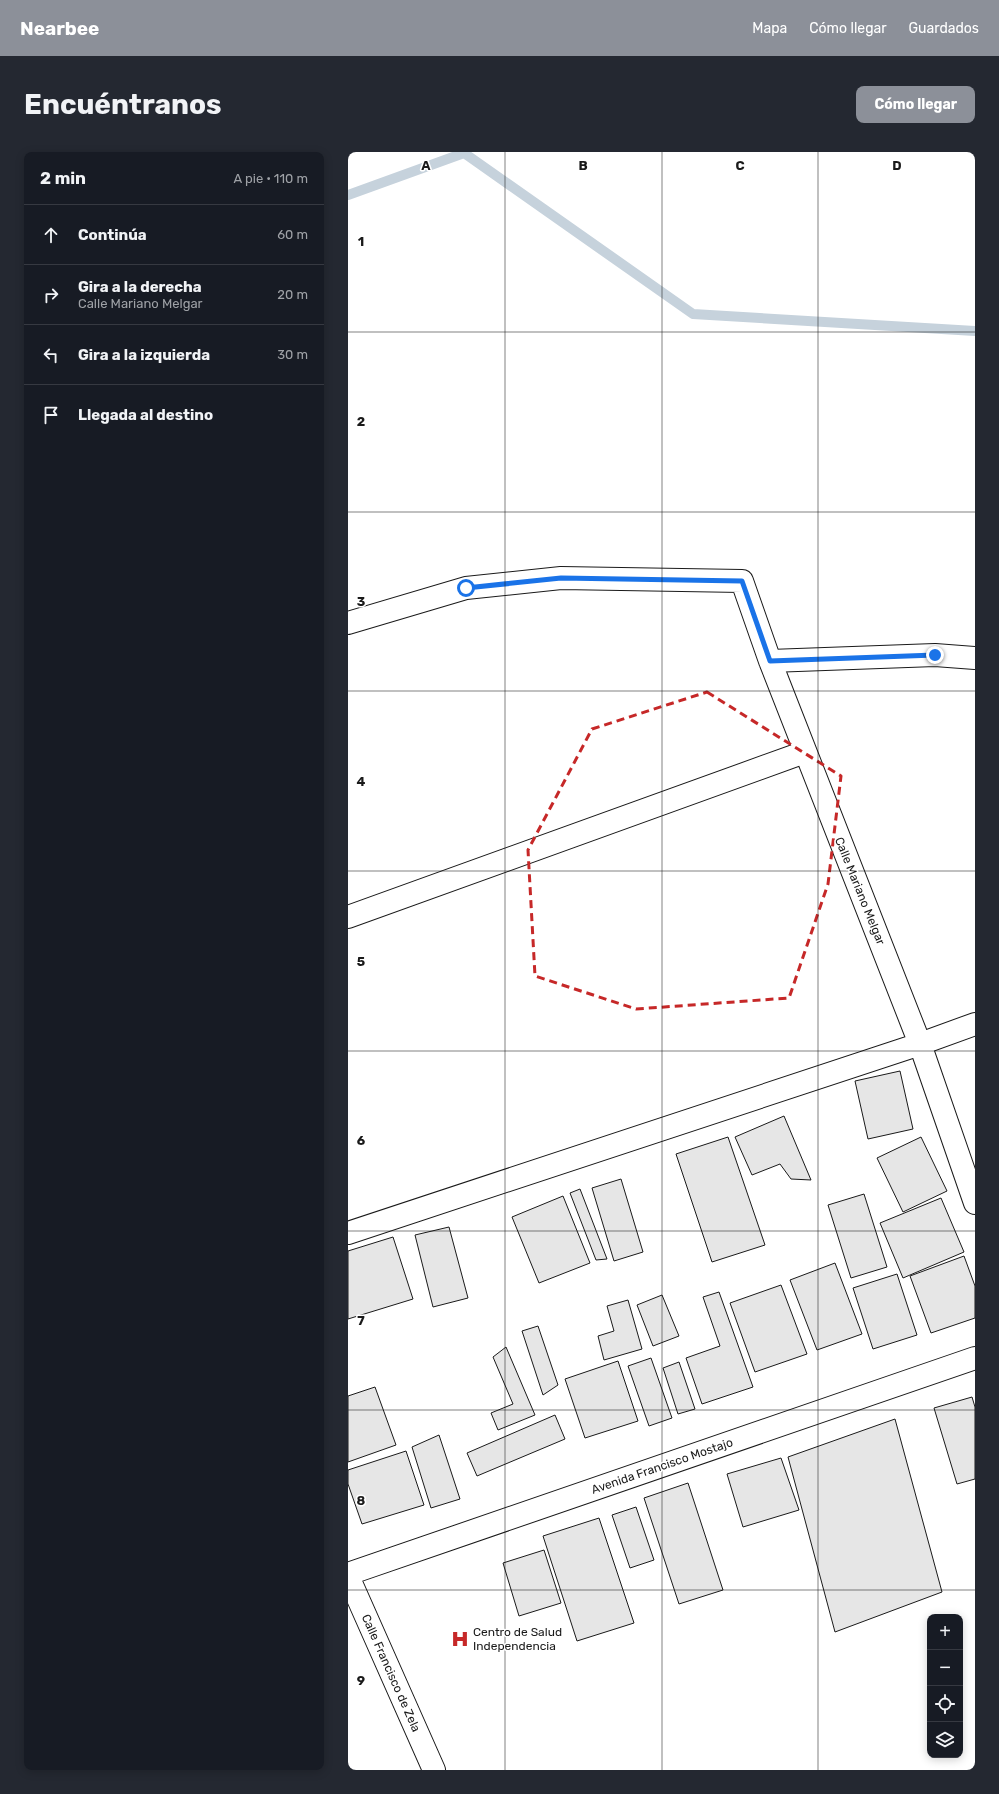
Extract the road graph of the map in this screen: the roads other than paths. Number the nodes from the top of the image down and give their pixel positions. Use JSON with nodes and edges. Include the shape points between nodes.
{"nodes":[{"id":1,"x":348,"y":623,"type":"edge"},
{"id":2,"x":975,"y":658,"type":"edge"},
{"id":3,"x":770,"y":661,"type":"junction"},
{"id":4,"x":805,"y":752,"type":"junction"},
{"id":5,"x":348,"y":917,"type":"edge"},
{"id":6,"x":975,"y":1024,"type":"edge"},
{"id":7,"x":920,"y":1044,"type":"junction"},
{"id":8,"x":975,"y":1203,"type":"edge"},
{"id":9,"x":348,"y":1233,"type":"edge"},
{"id":10,"x":975,"y":1358,"type":"edge"},
{"id":11,"x":348,"y":1575,"type":"edge"},
{"id":12,"x":434,"y":1770,"type":"edge"}],
"edges":[{"from":1,"to":3,"type":"street","name":"Calle Mariano Melgar","via":[[466,588],[561,578],[742,581]]},
{"from":2,"to":3,"type":"street","via":[[935,655]]},
{"from":3,"to":4,"type":"street","name":"Calle Mariano Melgar"},
{"from":4,"to":5,"type":"street"},
{"from":4,"to":7,"type":"street","name":"Calle Mariano Melgar"},
{"from":6,"to":7,"type":"street"},
{"from":7,"to":8,"type":"street","name":"Calle Mariano Melgar"},
{"from":7,"to":9,"type":"street"},
{"from":10,"to":11,"type":"street","name":"Avenida Francisco Mostajo"},
{"from":11,"to":12,"type":"street","name":"Calle Francisco de Zela"}]}
